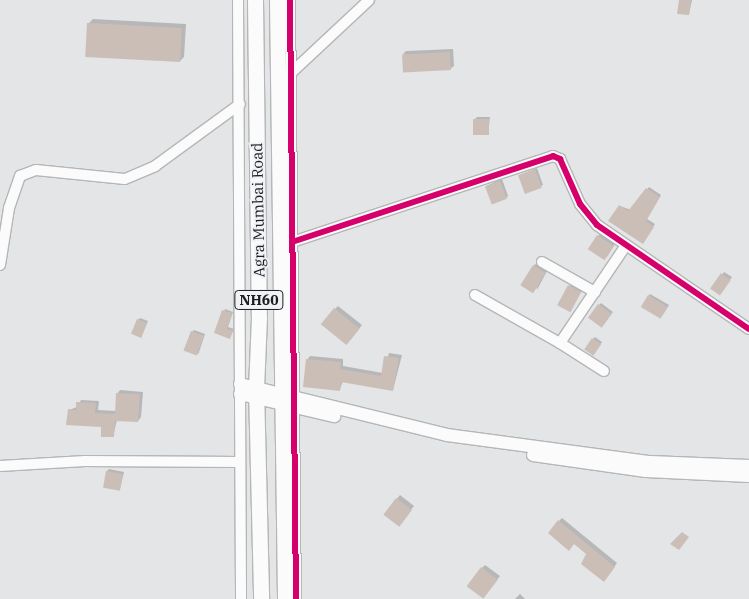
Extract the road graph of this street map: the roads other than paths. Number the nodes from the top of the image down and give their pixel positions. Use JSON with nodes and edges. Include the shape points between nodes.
{"nodes":[{"id":1,"x":238,"y":0,"type":"edge"},
{"id":2,"x":255,"y":0,"type":"edge"},
{"id":3,"x":277,"y":0,"type":"edge"},
{"id":4,"x":290,"y":0,"type":"edge"},
{"id":5,"x":369,"y":0,"type":"edge"},
{"id":6,"x":290,"y":74,"type":"junction"},
{"id":7,"x":240,"y":104,"type":"junction"},
{"id":8,"x":292,"y":242,"type":"junction"},
{"id":9,"x":626,"y":245,"type":"junction"},
{"id":10,"x":542,"y":262,"type":"dead end"},
{"id":11,"x":0,"y":265,"type":"edge"},
{"id":12,"x":594,"y":292,"type":"junction"},
{"id":13,"x":475,"y":295,"type":"dead end"},
{"id":14,"x":749,"y":329,"type":"edge"},
{"id":15,"x":560,"y":343,"type":"junction"},
{"id":16,"x":604,"y":370,"type":"dead end"},
{"id":17,"x":240,"y":389,"type":"junction"},
{"id":18,"x":256,"y":393,"type":"junction"},
{"id":19,"x":289,"y":401,"type":"junction"},
{"id":20,"x":240,"y":462,"type":"junction"},
{"id":21,"x":0,"y":466,"type":"edge"},
{"id":22,"x":749,"y":466,"type":"edge"},
{"id":23,"x":749,"y":476,"type":"edge"},
{"id":24,"x":241,"y":599,"type":"edge"},
{"id":25,"x":261,"y":599,"type":"edge"},
{"id":26,"x":285,"y":599,"type":"edge"},
{"id":27,"x":296,"y":599,"type":"edge"}],
"edges":[{"from":1,"to":7,"type":"street"},
{"from":2,"to":18,"type":"highway","name":"Agra Mumbai Road","number":"NH60","via":[[259,316]]},
{"from":3,"to":19,"type":"highway","name":"Agra Mumbai Road","number":"NH60"},
{"from":4,"to":6,"type":"street"},
{"from":5,"to":6,"type":"street"},
{"from":6,"to":8,"type":"street"},
{"from":7,"to":11,"type":"street","via":[[154,166],[125,180],[36,170],[20,176],[9,208]]},
{"from":7,"to":17,"type":"street"},
{"from":8,"to":9,"type":"street","via":[[553,156],[560,159],[587,215]]},
{"from":8,"to":19,"type":"street"},
{"from":9,"to":12,"type":"street"},
{"from":9,"to":14,"type":"street"},
{"from":10,"to":12,"type":"street"},
{"from":12,"to":15,"type":"street"},
{"from":13,"to":15,"type":"street"},
{"from":15,"to":16,"type":"street"},
{"from":17,"to":18,"type":"main road"},
{"from":17,"to":20,"type":"street"},
{"from":18,"to":19,"type":"main road"},
{"from":18,"to":25,"type":"highway","name":"Agra Mumbai Road","number":"NH60"},
{"from":19,"to":22,"type":"main road","via":[[447,435],[650,462]]},
{"from":19,"to":23,"type":"main road","via":[[444,442],[646,472]]},
{"from":19,"to":26,"type":"highway","name":"Agra Mumbai Road","number":"NH60"},
{"from":19,"to":27,"type":"street"},
{"from":20,"to":21,"type":"street","via":[[85,461]]},
{"from":20,"to":24,"type":"street"}]}
